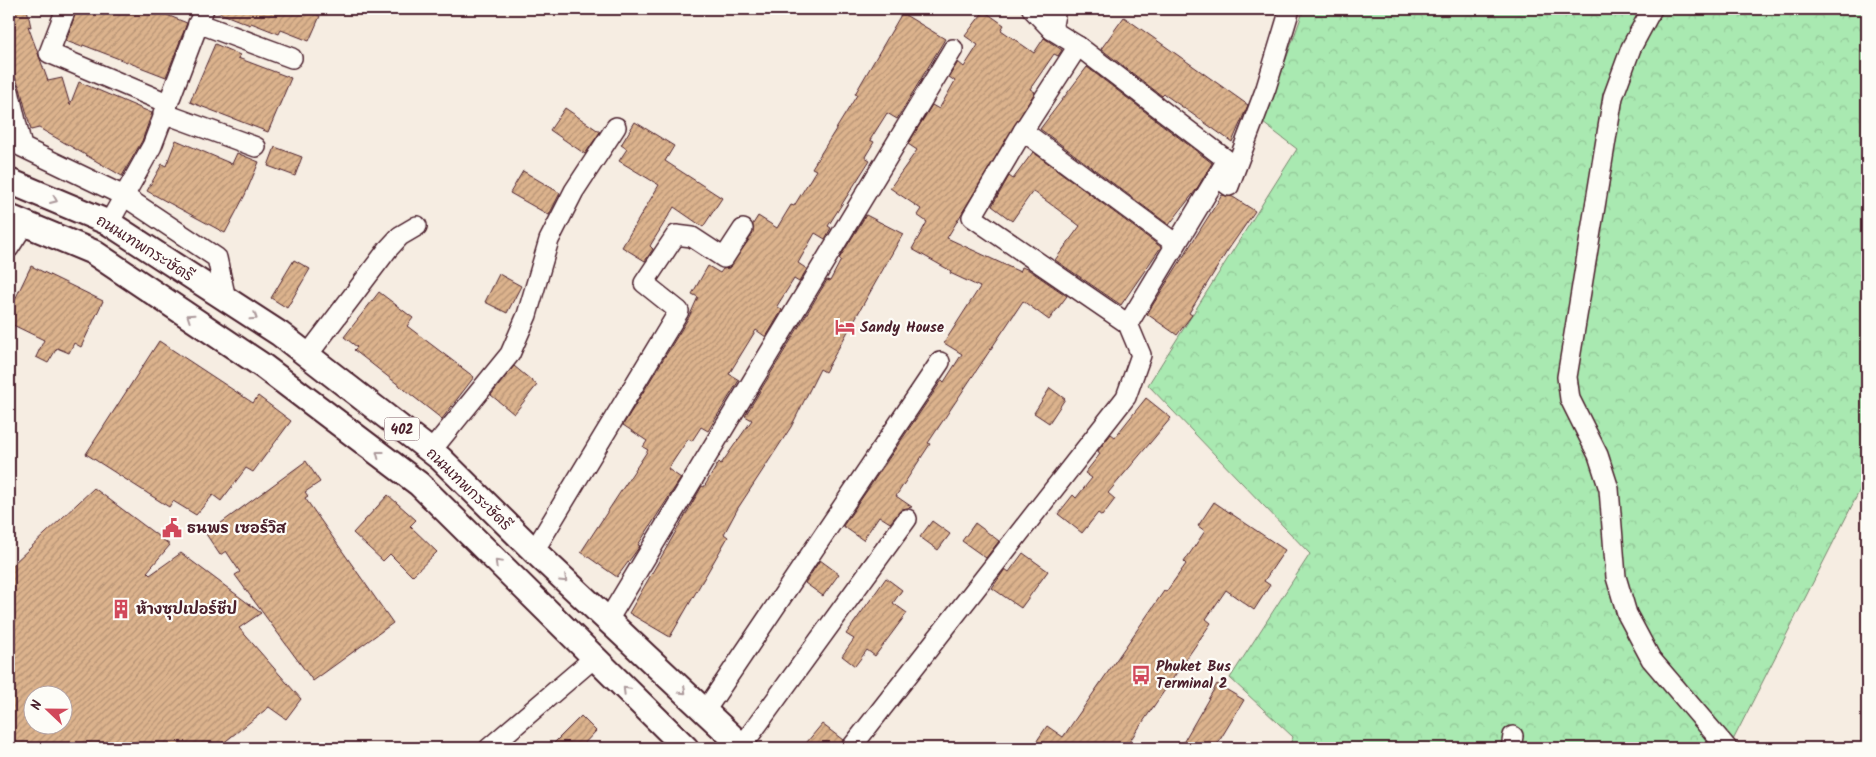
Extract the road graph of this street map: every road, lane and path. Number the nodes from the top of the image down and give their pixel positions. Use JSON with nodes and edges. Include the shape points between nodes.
{"nodes":[{"id":1,"x":66,"y":9,"type":"edge"},
{"id":2,"x":1032,"y":9,"type":"edge"},
{"id":3,"x":1056,"y":9,"type":"edge"},
{"id":4,"x":1290,"y":9,"type":"edge"},
{"id":5,"x":1652,"y":9,"type":"edge"},
{"id":6,"x":200,"y":13,"type":"edge"},
{"id":7,"x":1052,"y":30,"type":"junction"},
{"id":8,"x":1078,"y":46,"type":"junction"},
{"id":9,"x":953,"y":49,"type":"dead end"},
{"id":10,"x":292,"y":58,"type":"dead end"},
{"id":11,"x":9,"y":91,"type":"edge"},
{"id":12,"x":165,"y":108,"type":"junction"},
{"id":13,"x":616,"y":127,"type":"dead end"},
{"id":14,"x":1023,"y":131,"type":"junction"},
{"id":15,"x":256,"y":147,"type":"dead end"},
{"id":16,"x":1217,"y":178,"type":"junction"},
{"id":17,"x":9,"y":181,"type":"edge"},
{"id":18,"x":124,"y":196,"type":"junction"},
{"id":19,"x":17,"y":220,"type":"edge"},
{"id":20,"x":109,"y":223,"type":"junction"},
{"id":21,"x":417,"y":226,"type":"dead end"},
{"id":22,"x":743,"y":229,"type":"dead end"},
{"id":23,"x":1176,"y":244,"type":"junction"},
{"id":24,"x":9,"y":248,"type":"edge"},
{"id":25,"x":226,"y":299,"type":"junction"},
{"id":26,"x":1128,"y":324,"type":"junction"},
{"id":27,"x":307,"y":356,"type":"junction"},
{"id":28,"x":940,"y":362,"type":"dead end"},
{"id":29,"x":431,"y":451,"type":"junction"},
{"id":30,"x":907,"y":519,"type":"dead end"},
{"id":31,"x":534,"y":551,"type":"junction"},
{"id":32,"x":608,"y":620,"type":"junction"},
{"id":33,"x":594,"y":658,"type":"junction"},
{"id":34,"x":704,"y":711,"type":"junction"},
{"id":35,"x":743,"y":747,"type":"edge"},
{"id":36,"x":488,"y":748,"type":"edge"},
{"id":37,"x":686,"y":748,"type":"edge"},
{"id":38,"x":851,"y":748,"type":"edge"},
{"id":39,"x":1727,"y":748,"type":"edge"}],
"edges":[{"from":1,"to":12,"type":"street","via":[[49,53]]},
{"from":2,"to":7,"type":"street"},
{"from":3,"to":7,"type":"street"},
{"from":4,"to":16,"type":"street","via":[[1266,88],[1229,186]]},
{"from":5,"to":39,"type":"street","via":[[1631,48],[1613,97],[1567,377],[1570,399],[1598,455],[1609,489],[1616,577],[1627,614],[1651,659]]},
{"from":6,"to":10,"type":"street"},
{"from":6,"to":12,"type":"street"},
{"from":7,"to":8,"type":"street"},
{"from":8,"to":14,"type":"street"},
{"from":8,"to":16,"type":"street","via":[[1227,160]]},
{"from":9,"to":32,"type":"street"},
{"from":11,"to":18,"type":"street","via":[[22,147]]},
{"from":12,"to":15,"type":"street"},
{"from":12,"to":18,"type":"street","via":[[152,146]]},
{"from":13,"to":29,"type":"street","via":[[574,191],[550,240],[527,314],[510,354]]},
{"from":14,"to":23,"type":"street"},
{"from":14,"to":26,"type":"street","via":[[972,218]]},
{"from":16,"to":23,"type":"street"},
{"from":17,"to":20,"type":"main road","name":"ถนนเทพกระษัตรี","number":"402","one_way":true},
{"from":18,"to":20,"type":"street"},
{"from":18,"to":25,"type":"street","via":[[217,258]]},
{"from":19,"to":24,"type":"street"},
{"from":33,"to":19,"type":"main road","name":"ถนนเทพกระษัตรี","number":"402","one_way":true,"via":[[419,484],[263,366],[101,258]]},
{"from":20,"to":25,"type":"main road","name":"ถนนเทพกระษัตรี","number":"402"},
{"from":21,"to":27,"type":"street","via":[[400,236],[388,249]]},
{"from":22,"to":31,"type":"street","via":[[724,258],[692,237],[676,235],[644,283],[679,311]]},
{"from":23,"to":26,"type":"street"},
{"from":25,"to":27,"type":"main road","name":"ถนนเทพกระษัตรี","number":"402","one_way":true},
{"from":26,"to":38,"type":"street","via":[[1141,355],[1126,397]]},
{"from":27,"to":29,"type":"main road","name":"ถนนเทพกระษัตรี","number":"402"},
{"from":28,"to":34,"type":"street"},
{"from":29,"to":31,"type":"main road","name":"ถนนเทพกระษัตรี","number":"402"},
{"from":30,"to":35,"type":"street"},
{"from":31,"to":32,"type":"main road","name":"ถนนเทพกระษัตรี","number":"402","one_way":true},
{"from":32,"to":34,"type":"main road","name":"ถนนเทพกระษัตรี","number":"402","one_way":true},
{"from":33,"to":36,"type":"street"},
{"from":37,"to":33,"type":"main road","name":"ถนนเทพกระษัตรี","number":"402","one_way":true},
{"from":34,"to":35,"type":"main road","name":"ถนนเทพกระษัตรี","number":"402"}]}
